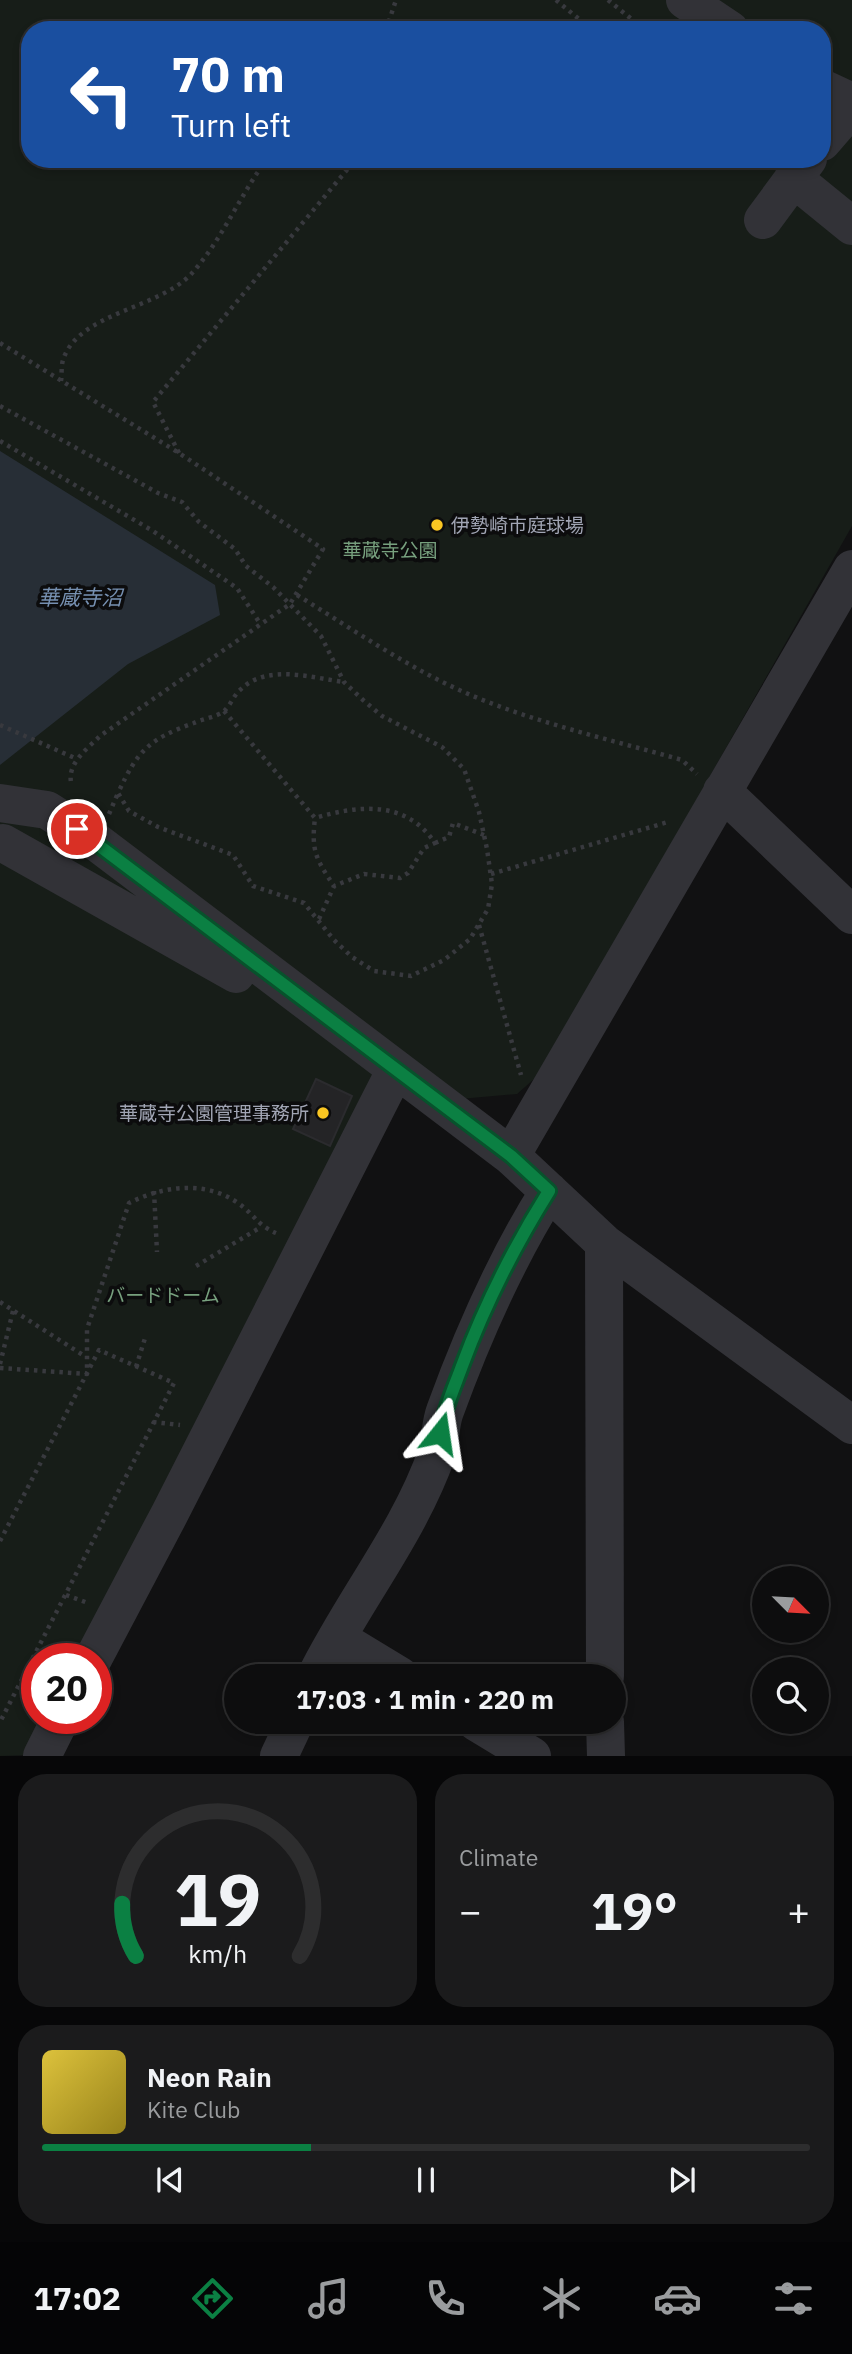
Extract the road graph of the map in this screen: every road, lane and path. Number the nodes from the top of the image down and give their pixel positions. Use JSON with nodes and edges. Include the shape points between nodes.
{"nodes":[{"id":1,"x":396,"y":0,"type":"edge"},
{"id":2,"x":556,"y":0,"type":"edge"},
{"id":3,"x":608,"y":0,"type":"edge"},
{"id":4,"x":685,"y":0,"type":"edge"},
{"id":5,"x":389,"y":21,"type":"edge"},
{"id":6,"x":581,"y":21,"type":"edge"},
{"id":7,"x":634,"y":21,"type":"edge"},
{"id":8,"x":716,"y":21,"type":"edge"},
{"id":9,"x":831,"y":93,"type":"edge"},
{"id":10,"x":852,"y":104,"type":"edge"},
{"id":11,"x":831,"y":131,"type":"edge"},
{"id":12,"x":261,"y":168,"type":"edge"},
{"id":13,"x":348,"y":168,"type":"edge"},
{"id":14,"x":801,"y":169,"type":"edge"},
{"id":15,"x":763,"y":220,"type":"dead end"},
{"id":16,"x":852,"y":226,"type":"edge"},
{"id":17,"x":0,"y":343,"type":"edge"},
{"id":18,"x":61,"y":382,"type":"junction"},
{"id":19,"x":0,"y":406,"type":"edge"},
{"id":20,"x":0,"y":441,"type":"edge"},
{"id":21,"x":179,"y":453,"type":"junction"},
{"id":22,"x":852,"y":569,"type":"edge"},
{"id":23,"x":297,"y":595,"type":"junction"},
{"id":24,"x":290,"y":604,"type":"junction"},
{"id":25,"x":261,"y":625,"type":"junction"},
{"id":26,"x":344,"y":682,"type":"junction"},
{"id":27,"x":224,"y":711,"type":"junction"},
{"id":28,"x":0,"y":725,"type":"edge"},
{"id":29,"x":77,"y":759,"type":"junction"},
{"id":30,"x":682,"y":760,"type":"dead end"},
{"id":31,"x":74,"y":790,"type":"dead end"},
{"id":32,"x":722,"y":791,"type":"junction"},
{"id":33,"x":118,"y":793,"type":"junction"},
{"id":34,"x":10,"y":804,"type":"edge"},
{"id":35,"x":108,"y":816,"type":"dead end"},
{"id":36,"x":315,"y":818,"type":"junction"},
{"id":37,"x":678,"y":819,"type":"dead end"},
{"id":38,"x":485,"y":835,"type":"junction"},
{"id":39,"x":435,"y":843,"type":"junction"},
{"id":40,"x":1,"y":846,"type":"edge"},
{"id":41,"x":491,"y":874,"type":"junction"},
{"id":42,"x":334,"y":886,"type":"junction"},
{"id":43,"x":852,"y":915,"type":"edge"},
{"id":44,"x":319,"y":919,"type":"junction"},
{"id":45,"x":479,"y":924,"type":"junction"},
{"id":46,"x":352,"y":1038,"type":"junction"},
{"id":47,"x":395,"y":1071,"type":"junction"},
{"id":48,"x":524,"y":1087,"type":"dead end"},
{"id":49,"x":511,"y":1156,"type":"junction"},
{"id":50,"x":154,"y":1191,"type":"junction"},
{"id":51,"x":549,"y":1191,"type":"junction"},
{"id":52,"x":261,"y":1227,"type":"junction"},
{"id":53,"x":283,"y":1236,"type":"dead end"},
{"id":54,"x":604,"y":1243,"type":"junction"},
{"id":55,"x":157,"y":1252,"type":"dead end"},
{"id":56,"x":196,"y":1266,"type":"dead end"},
{"id":57,"x":0,"y":1302,"type":"edge"},
{"id":58,"x":13,"y":1311,"type":"junction"},
{"id":59,"x":146,"y":1335,"type":"dead end"},
{"id":60,"x":87,"y":1357,"type":"junction"},
{"id":61,"x":0,"y":1366,"type":"edge"},
{"id":62,"x":136,"y":1367,"type":"junction"},
{"id":63,"x":87,"y":1374,"type":"junction"},
{"id":64,"x":852,"y":1425,"type":"edge"},
{"id":65,"x":0,"y":1541,"type":"edge"},
{"id":66,"x":339,"y":1639,"type":"junction"},
{"id":67,"x":102,"y":1643,"type":"edge"},
{"id":68,"x":323,"y":1664,"type":"edge"},
{"id":69,"x":380,"y":1664,"type":"edge"},
{"id":70,"x":605,"y":1664,"type":"edge"},
{"id":71,"x":0,"y":1721,"type":"edge"},
{"id":72,"x":53,"y":1734,"type":"edge"},
{"id":73,"x":289,"y":1734,"type":"edge"},
{"id":74,"x":496,"y":1734,"type":"edge"},
{"id":75,"x":606,"y":1734,"type":"edge"},
{"id":76,"x":43,"y":1755,"type":"edge"},
{"id":77,"x":279,"y":1755,"type":"edge"},
{"id":78,"x":532,"y":1755,"type":"edge"},
{"id":79,"x":606,"y":1755,"type":"edge"}],
"edges":[{"from":1,"to":5,"type":"path"},
{"from":2,"to":6,"type":"path"},
{"from":3,"to":7,"type":"path"},
{"from":4,"to":8,"type":"street"},
{"from":9,"to":10,"type":"street"},
{"from":10,"to":11,"type":"street"},
{"from":12,"to":18,"type":"path","via":[[192,273],[157,298],[78,336],[63,360]]},
{"from":13,"to":21,"type":"path","via":[[153,402]]},
{"from":14,"to":15,"type":"street"},
{"from":14,"to":16,"type":"street"},
{"from":17,"to":18,"type":"path"},
{"from":18,"to":21,"type":"path"},
{"from":19,"to":24,"type":"path","via":[[182,502]]},
{"from":20,"to":25,"type":"path","via":[[153,531],[237,588]]},
{"from":21,"to":23,"type":"path","via":[[323,550]]},
{"from":22,"to":32,"type":"street"},
{"from":23,"to":24,"type":"path"},
{"from":23,"to":30,"type":"path","via":[[416,668],[471,695],[535,719]]},
{"from":24,"to":25,"type":"path"},
{"from":24,"to":26,"type":"path","via":[[321,636]]},
{"from":25,"to":29,"type":"path","via":[[100,736]]},
{"from":26,"to":27,"type":"path","via":[[282,674],[257,680],[242,688]]},
{"from":26,"to":38,"type":"path","via":[[382,716],[442,747],[464,769]]},
{"from":27,"to":33,"type":"path","via":[[150,743],[134,759]]},
{"from":27,"to":36,"type":"path"},
{"from":28,"to":29,"type":"path"},
{"from":29,"to":31,"type":"path","via":[[71,772]]},
{"from":32,"to":43,"type":"street"},
{"from":32,"to":49,"type":"street"},
{"from":33,"to":35,"type":"path"},
{"from":33,"to":44,"type":"path","via":[[129,811],[171,834],[233,855],[253,886],[304,903]]},
{"from":34,"to":40,"type":"street"},
{"from":34,"to":46,"type":"street","via":[[47,810],[91,838]]},
{"from":36,"to":39,"type":"path","via":[[345,809],[390,810],[409,816]]},
{"from":36,"to":42,"type":"path","via":[[312,844],[318,865]]},
{"from":37,"to":41,"type":"path"},
{"from":38,"to":39,"type":"path","via":[[453,823],[449,837]]},
{"from":38,"to":41,"type":"path"},
{"from":39,"to":42,"type":"path","via":[[424,848],[400,878],[364,874]]},
{"from":40,"to":46,"type":"street"},
{"from":41,"to":45,"type":"path","via":[[488,909]]},
{"from":42,"to":44,"type":"path"},
{"from":44,"to":45,"type":"path","via":[[343,949],[374,971],[411,976],[444,960],[470,939]]},
{"from":45,"to":48,"type":"path"},
{"from":46,"to":47,"type":"street"},
{"from":47,"to":49,"type":"street"},
{"from":47,"to":67,"type":"street"},
{"from":49,"to":51,"type":"street"},
{"from":50,"to":52,"type":"path","via":[[195,1187],[238,1203]]},
{"from":50,"to":55,"type":"path"},
{"from":50,"to":60,"type":"path","via":[[129,1203],[88,1329]]},
{"from":51,"to":54,"type":"street"},
{"from":51,"to":66,"type":"street","via":[[515,1245],[478,1322],[443,1415],[438,1451],[410,1513]]},
{"from":52,"to":53,"type":"path"},
{"from":52,"to":56,"type":"path"},
{"from":54,"to":64,"type":"street"},
{"from":54,"to":70,"type":"street"},
{"from":57,"to":58,"type":"path"},
{"from":58,"to":60,"type":"path"},
{"from":58,"to":61,"type":"path"},
{"from":59,"to":62,"type":"path"},
{"from":60,"to":63,"type":"path"},
{"from":61,"to":63,"type":"path"},
{"from":62,"to":63,"type":"path","via":[[99,1350]]},
{"from":62,"to":71,"type":"path","via":[[174,1383]]},
{"from":63,"to":65,"type":"path"},
{"from":66,"to":68,"type":"street"},
{"from":66,"to":69,"type":"street"},
{"from":72,"to":76,"type":"street"},
{"from":73,"to":77,"type":"street"},
{"from":74,"to":78,"type":"street"},
{"from":75,"to":79,"type":"street"}]}
